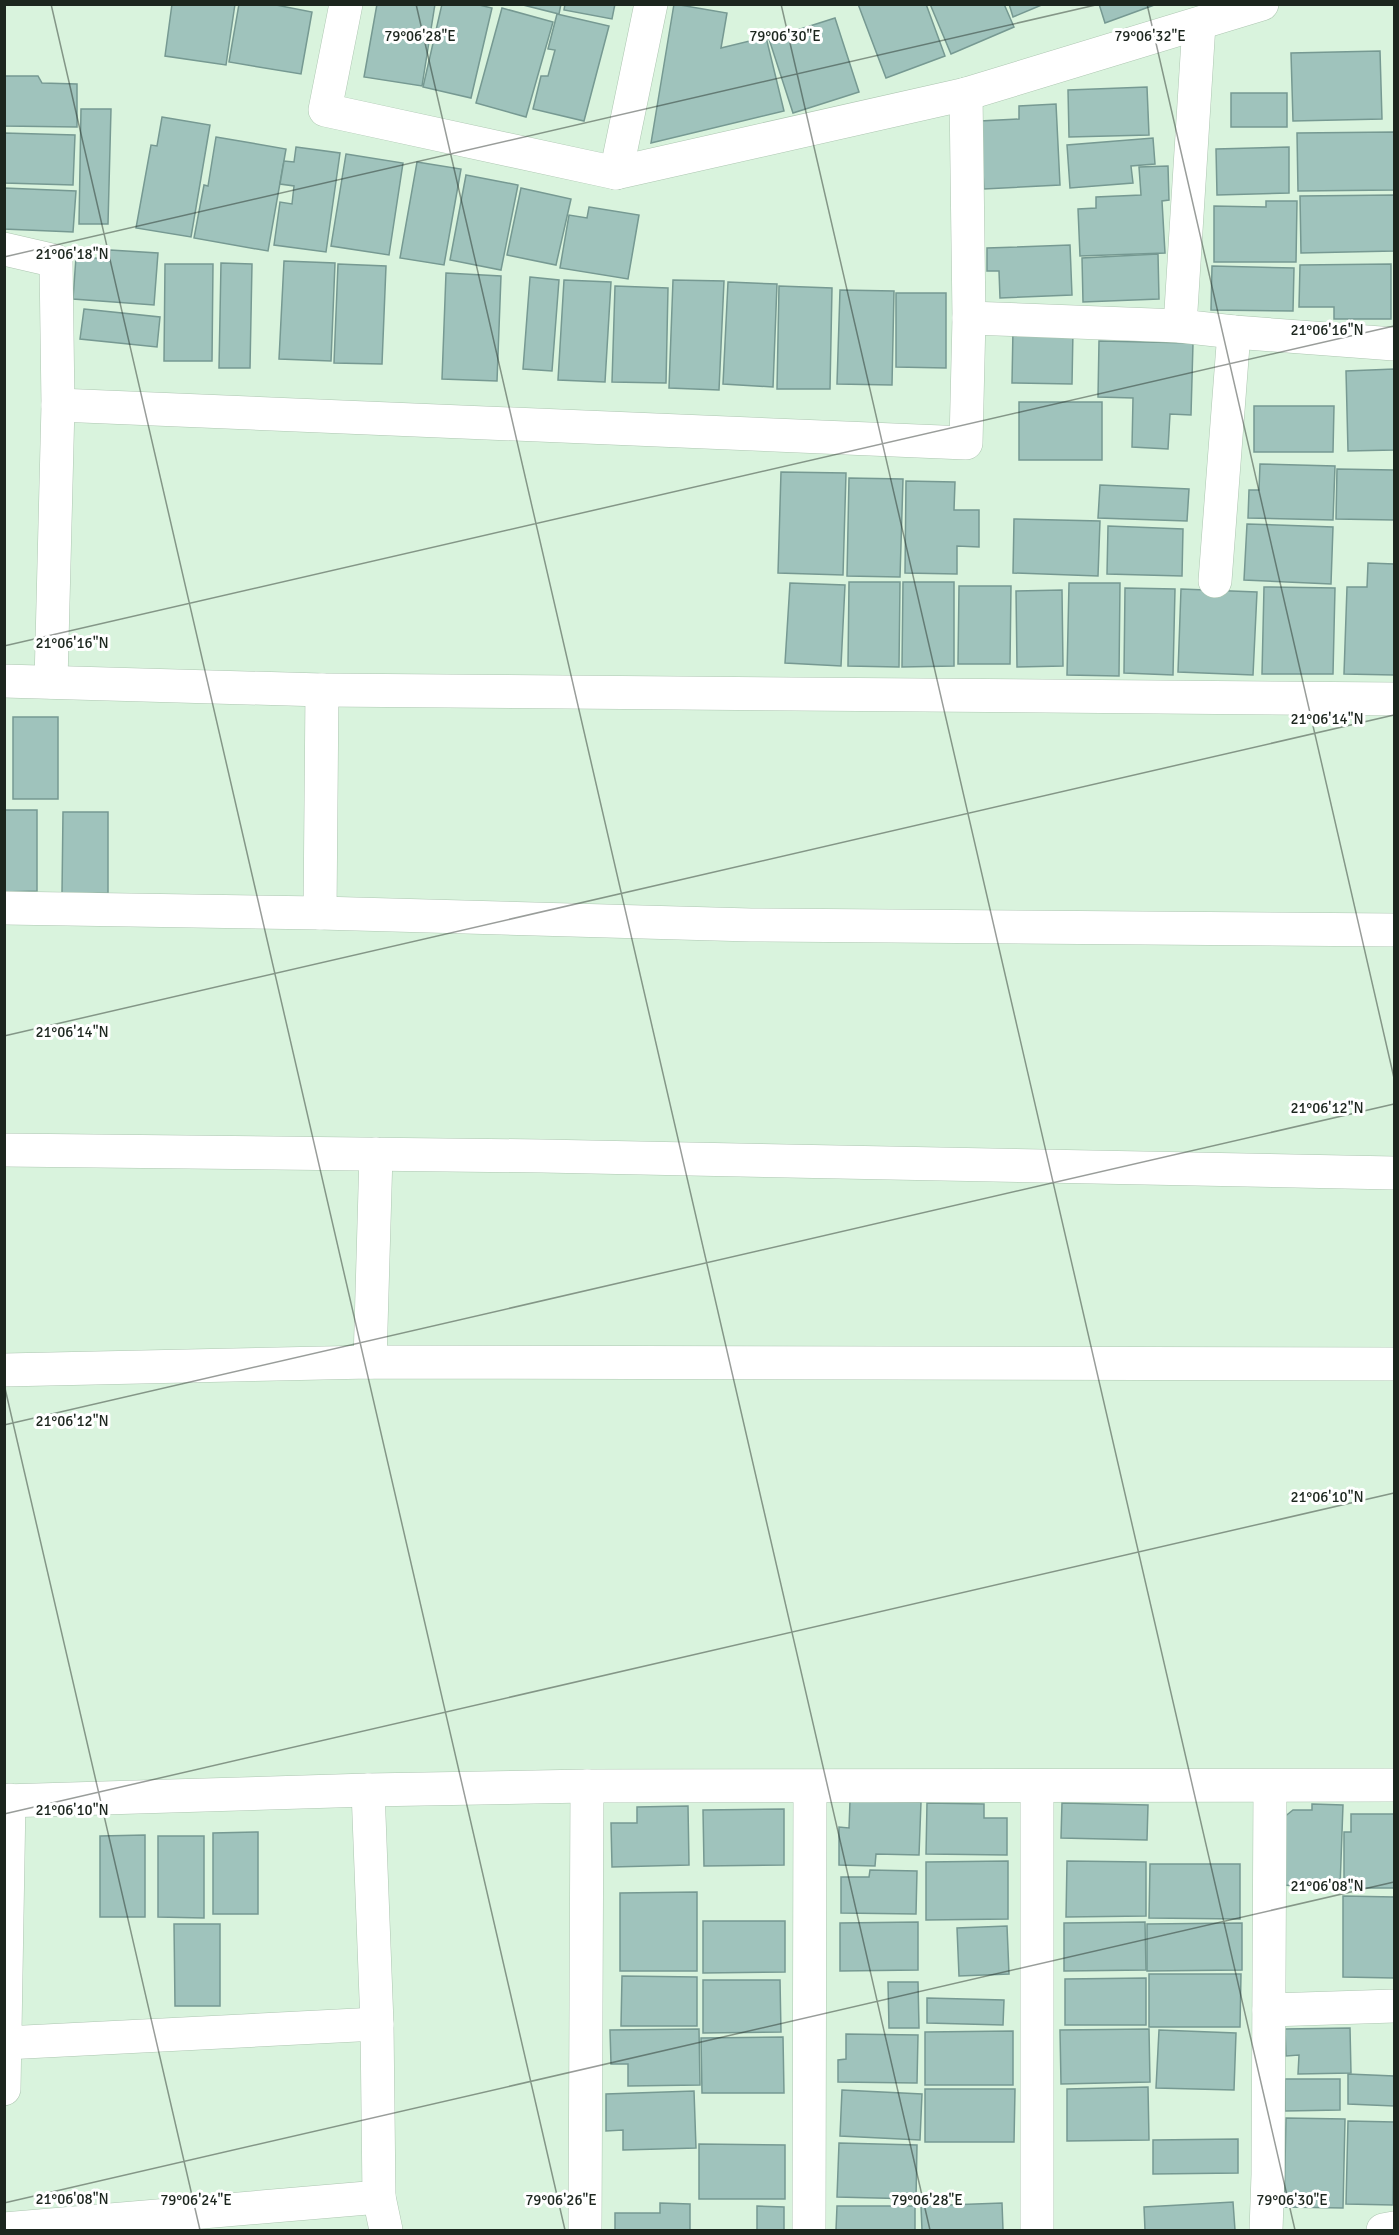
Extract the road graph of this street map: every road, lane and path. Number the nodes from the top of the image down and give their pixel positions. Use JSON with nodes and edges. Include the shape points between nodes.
{"nodes":[{"id":1,"x":346,"y":4,"type":"edge"},
{"id":2,"x":651,"y":4,"type":"edge"},
{"id":3,"x":1262,"y":4,"type":"edge"},
{"id":4,"x":1199,"y":24,"type":"junction"},
{"id":5,"x":966,"y":94,"type":"junction"},
{"id":6,"x":616,"y":173,"type":"junction"},
{"id":7,"x":4,"y":249,"type":"edge"},
{"id":8,"x":969,"y":318,"type":"junction"},
{"id":9,"x":1180,"y":326,"type":"junction"},
{"id":10,"x":1234,"y":332,"type":"junction"},
{"id":11,"x":1395,"y":344,"type":"edge"},
{"id":12,"x":58,"y":405,"type":"junction"},
{"id":13,"x":1215,"y":582,"type":"dead end"},
{"id":14,"x":4,"y":681,"type":"edge"},
{"id":15,"x":51,"y":682,"type":"junction"},
{"id":16,"x":322,"y":690,"type":"junction"},
{"id":17,"x":1395,"y":699,"type":"edge"},
{"id":18,"x":4,"y":908,"type":"edge"},
{"id":19,"x":320,"y":913,"type":"junction"},
{"id":20,"x":1395,"y":930,"type":"edge"},
{"id":21,"x":4,"y":1150,"type":"edge"},
{"id":22,"x":376,"y":1154,"type":"junction"},
{"id":23,"x":1395,"y":1173,"type":"edge"},
{"id":24,"x":370,"y":1362,"type":"junction"},
{"id":25,"x":1395,"y":1364,"type":"edge"},
{"id":26,"x":4,"y":1370,"type":"edge"},
{"id":27,"x":1395,"y":1785,"type":"edge"},
{"id":28,"x":587,"y":1786,"type":"junction"},
{"id":29,"x":1269,"y":1786,"type":"junction"},
{"id":30,"x":810,"y":1787,"type":"junction"},
{"id":31,"x":1037,"y":1787,"type":"junction"},
{"id":32,"x":368,"y":1790,"type":"junction"},
{"id":33,"x":7,"y":1800,"type":"edge"},
{"id":34,"x":1395,"y":2006,"type":"edge"},
{"id":35,"x":1269,"y":2010,"type":"junction"},
{"id":36,"x":377,"y":2024,"type":"junction"},
{"id":37,"x":5,"y":2043,"type":"edge"},
{"id":38,"x":4,"y":2089,"type":"edge"},
{"id":39,"x":379,"y":2197,"type":"junction"},
{"id":40,"x":1395,"y":2228,"type":"edge"},
{"id":41,"x":4,"y":2229,"type":"edge"},
{"id":42,"x":386,"y":2230,"type":"edge"},
{"id":43,"x":585,"y":2230,"type":"edge"},
{"id":44,"x":809,"y":2230,"type":"edge"},
{"id":45,"x":1037,"y":2230,"type":"edge"},
{"id":46,"x":1266,"y":2230,"type":"edge"},
{"id":47,"x":1383,"y":2230,"type":"edge"}],
"edges":[{"from":1,"to":6,"type":"street","via":[[325,110]]},
{"from":2,"to":6,"type":"street"},
{"from":3,"to":4,"type":"street"},
{"from":4,"to":5,"type":"street"},
{"from":4,"to":9,"type":"street"},
{"from":5,"to":6,"type":"street"},
{"from":5,"to":8,"type":"street"},
{"from":7,"to":12,"type":"street","via":[[56,261]]},
{"from":8,"to":9,"type":"street"},
{"from":8,"to":12,"type":"street","via":[[966,443]]},
{"from":9,"to":10,"type":"street"},
{"from":10,"to":11,"type":"street"},
{"from":10,"to":13,"type":"street"},
{"from":12,"to":15,"type":"street"},
{"from":14,"to":15,"type":"street"},
{"from":15,"to":16,"type":"street"},
{"from":16,"to":17,"type":"street"},
{"from":16,"to":19,"type":"street"},
{"from":18,"to":19,"type":"street"},
{"from":19,"to":20,"type":"street","via":[[751,925]]},
{"from":21,"to":22,"type":"street"},
{"from":22,"to":23,"type":"street"},
{"from":22,"to":24,"type":"street"},
{"from":24,"to":25,"type":"street"},
{"from":24,"to":26,"type":"street"},
{"from":27,"to":29,"type":"street"},
{"from":28,"to":30,"type":"street"},
{"from":28,"to":32,"type":"street"},
{"from":28,"to":43,"type":"street"},
{"from":29,"to":31,"type":"street"},
{"from":29,"to":35,"type":"street"},
{"from":30,"to":31,"type":"street"},
{"from":30,"to":44,"type":"street"},
{"from":31,"to":45,"type":"street"},
{"from":32,"to":33,"type":"street"},
{"from":32,"to":36,"type":"street"},
{"from":33,"to":37,"type":"street"},
{"from":34,"to":35,"type":"street"},
{"from":35,"to":46,"type":"street"},
{"from":36,"to":37,"type":"street"},
{"from":36,"to":39,"type":"street"},
{"from":37,"to":38,"type":"street"},
{"from":39,"to":41,"type":"street"},
{"from":39,"to":42,"type":"street"},
{"from":40,"to":47,"type":"street"}]}
